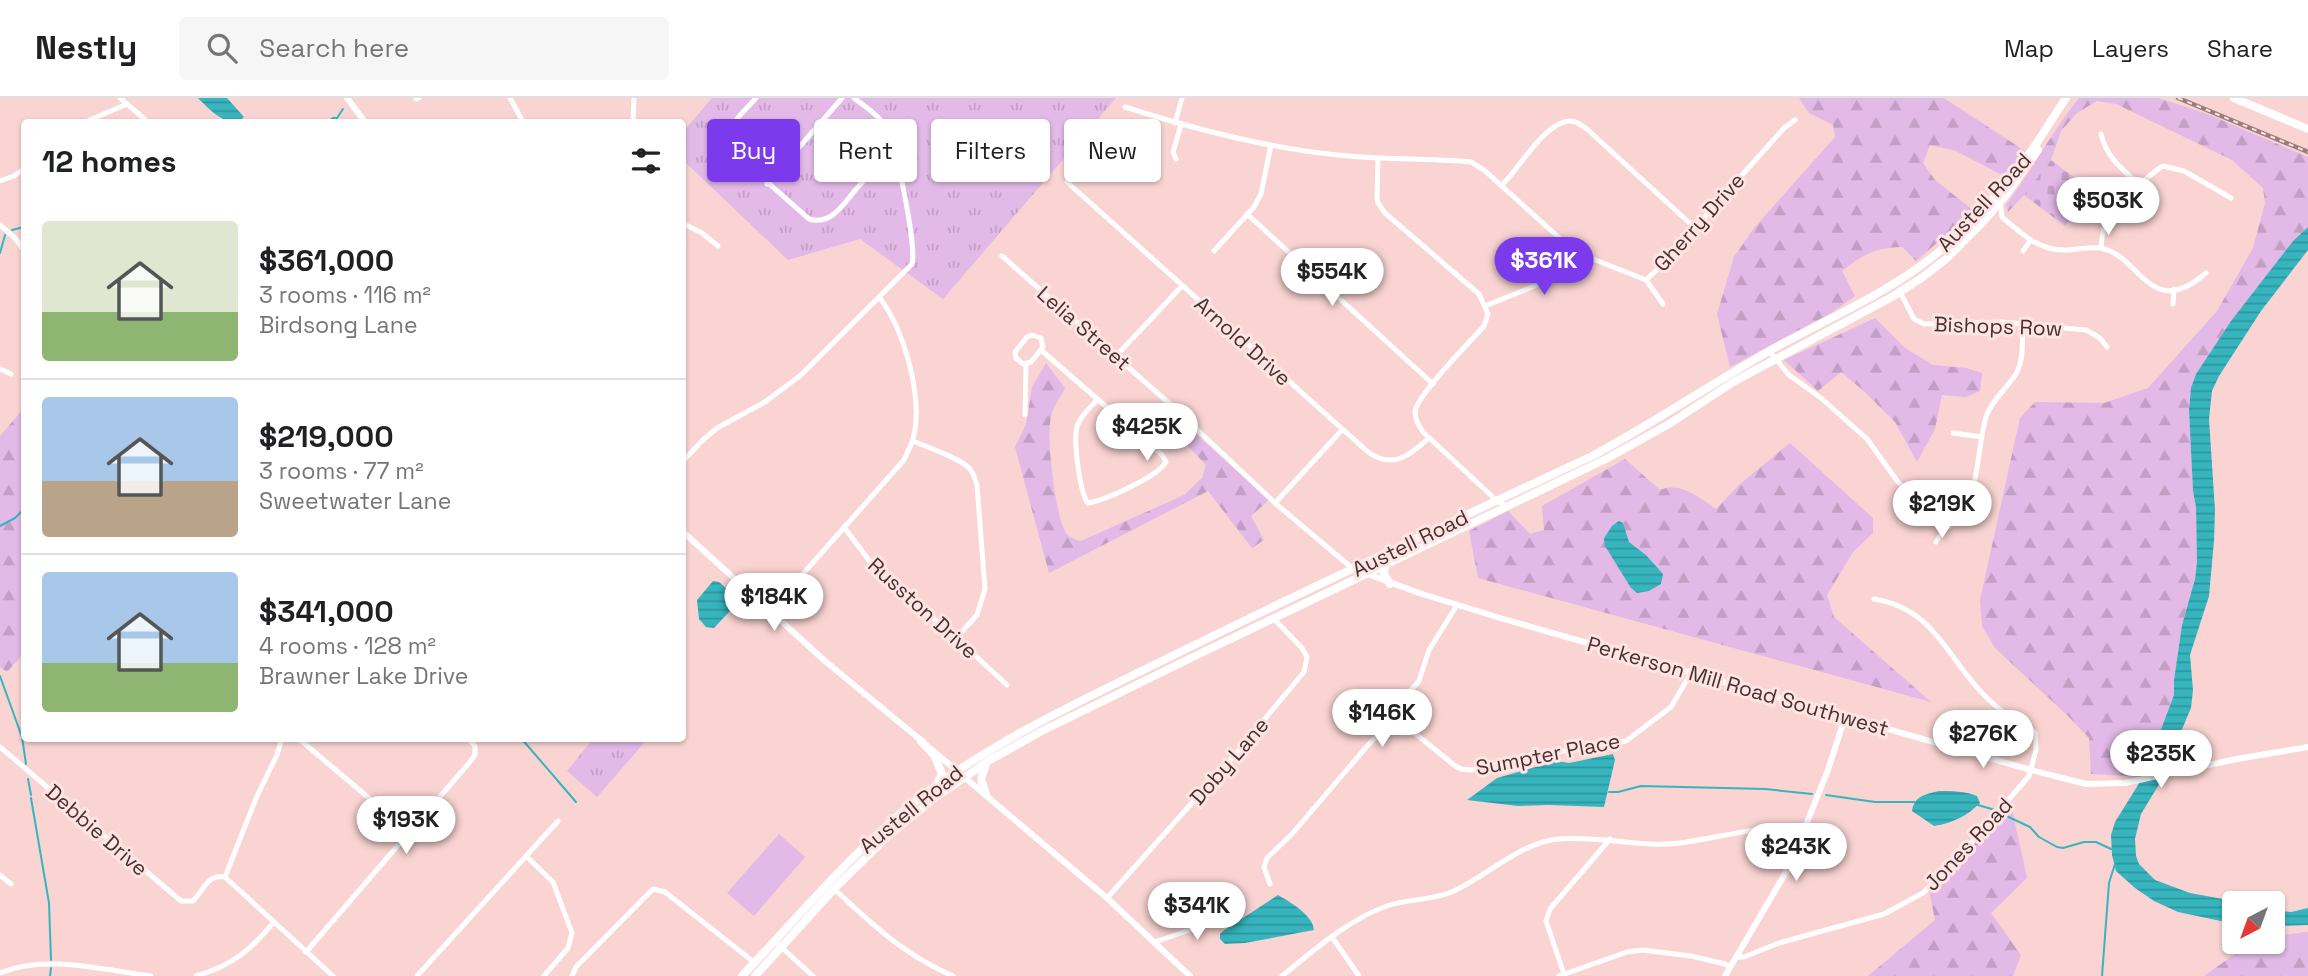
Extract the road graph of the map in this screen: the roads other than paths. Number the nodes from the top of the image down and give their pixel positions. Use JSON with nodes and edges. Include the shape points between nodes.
{"nodes":[{"id":1,"x":120,"y":98,"type":"edge"},
{"id":2,"x":346,"y":98,"type":"edge"},
{"id":3,"x":510,"y":98,"type":"edge"},
{"id":4,"x":634,"y":98,"type":"edge"},
{"id":5,"x":756,"y":98,"type":"edge"},
{"id":6,"x":842,"y":98,"type":"edge"},
{"id":7,"x":854,"y":98,"type":"edge"},
{"id":8,"x":1182,"y":98,"type":"edge"},
{"id":9,"x":2066,"y":98,"type":"edge"},
{"id":10,"x":2073,"y":98,"type":"edge"},
{"id":11,"x":2235,"y":98,"type":"edge"},
{"id":12,"x":127,"y":104,"type":"junction"},
{"id":13,"x":1125,"y":107,"type":"dead end"},
{"id":14,"x":92,"y":119,"type":"edge"},
{"id":15,"x":144,"y":119,"type":"edge"},
{"id":16,"x":363,"y":119,"type":"edge"},
{"id":17,"x":521,"y":119,"type":"edge"},
{"id":18,"x":633,"y":119,"type":"edge"},
{"id":19,"x":878,"y":119,"type":"edge"},
{"id":20,"x":1795,"y":120,"type":"dead end"},
{"id":21,"x":1178,"y":124,"type":"junction"},
{"id":22,"x":2308,"y":127,"type":"edge"},
{"id":23,"x":2101,"y":134,"type":"dead end"},
{"id":24,"x":1272,"y":145,"type":"junction"},
{"id":25,"x":2162,"y":156,"type":"dead end"},
{"id":26,"x":1378,"y":158,"type":"junction"},
{"id":27,"x":1176,"y":159,"type":"dead end"},
{"id":28,"x":2164,"y":166,"type":"junction"},
{"id":29,"x":21,"y":171,"type":"edge"},
{"id":30,"x":0,"y":181,"type":"edge"},
{"id":31,"x":863,"y":182,"type":"edge"},
{"id":32,"x":902,"y":182,"type":"edge"},
{"id":33,"x":1067,"y":182,"type":"dead end"},
{"id":34,"x":768,"y":184,"type":"junction"},
{"id":35,"x":2140,"y":185,"type":"junction"},
{"id":36,"x":1502,"y":186,"type":"junction"},
{"id":37,"x":2231,"y":198,"type":"dead end"},
{"id":38,"x":2000,"y":201,"type":"junction"},
{"id":39,"x":1247,"y":214,"type":"junction"},
{"id":40,"x":2002,"y":217,"type":"junction"},
{"id":41,"x":1983,"y":222,"type":"junction"},
{"id":42,"x":0,"y":225,"type":"edge"},
{"id":43,"x":686,"y":225,"type":"edge"},
{"id":44,"x":1695,"y":228,"type":"junction"},
{"id":45,"x":2030,"y":241,"type":"junction"},
{"id":46,"x":21,"y":246,"type":"edge"},
{"id":47,"x":718,"y":246,"type":"dead end"},
{"id":48,"x":2101,"y":248,"type":"junction"},
{"id":49,"x":1214,"y":251,"type":"dead end"},
{"id":50,"x":2023,"y":251,"type":"dead end"},
{"id":51,"x":1576,"y":252,"type":"junction"},
{"id":52,"x":1002,"y":256,"type":"dead end"},
{"id":53,"x":2206,"y":273,"type":"dead end"},
{"id":54,"x":1646,"y":279,"type":"junction"},
{"id":55,"x":1182,"y":286,"type":"junction"},
{"id":56,"x":2174,"y":289,"type":"junction"},
{"id":57,"x":1900,"y":292,"type":"junction"},
{"id":58,"x":879,"y":297,"type":"junction"},
{"id":59,"x":1663,"y":304,"type":"dead end"},
{"id":60,"x":2173,"y":304,"type":"dead end"},
{"id":61,"x":1485,"y":306,"type":"junction"},
{"id":62,"x":2023,"y":324,"type":"junction"},
{"id":63,"x":2107,"y":347,"type":"dead end"},
{"id":64,"x":1042,"y":351,"type":"junction"},
{"id":65,"x":1769,"y":351,"type":"junction"},
{"id":66,"x":1116,"y":356,"type":"junction"},
{"id":67,"x":1775,"y":359,"type":"junction"},
{"id":68,"x":1026,"y":364,"type":"junction"},
{"id":69,"x":0,"y":369,"type":"edge"},
{"id":70,"x":10,"y":374,"type":"dead end"},
{"id":71,"x":1433,"y":384,"type":"junction"},
{"id":72,"x":1097,"y":400,"type":"junction"},
{"id":73,"x":1171,"y":405,"type":"junction"},
{"id":74,"x":1026,"y":415,"type":"dead end"},
{"id":75,"x":1342,"y":430,"type":"junction"},
{"id":76,"x":1953,"y":433,"type":"dead end"},
{"id":77,"x":1982,"y":437,"type":"junction"},
{"id":78,"x":1142,"y":438,"type":"junction"},
{"id":79,"x":1429,"y":438,"type":"junction"},
{"id":80,"x":913,"y":441,"type":"junction"},
{"id":81,"x":686,"y":458,"type":"edge"},
{"id":82,"x":1497,"y":501,"type":"junction"},
{"id":83,"x":1275,"y":503,"type":"junction"},
{"id":84,"x":1507,"y":506,"type":"junction"},
{"id":85,"x":844,"y":527,"type":"junction"},
{"id":86,"x":1945,"y":527,"type":"junction"},
{"id":87,"x":686,"y":535,"type":"edge"},
{"id":88,"x":1936,"y":541,"type":"dead end"},
{"id":89,"x":1387,"y":564,"type":"junction"},
{"id":90,"x":1354,"y":569,"type":"junction"},
{"id":91,"x":1365,"y":575,"type":"junction"},
{"id":92,"x":1390,"y":584,"type":"junction"},
{"id":93,"x":1874,"y":599,"type":"dead end"},
{"id":94,"x":1457,"y":605,"type":"junction"},
{"id":95,"x":769,"y":611,"type":"junction"},
{"id":96,"x":1274,"y":619,"type":"junction"},
{"id":97,"x":956,"y":638,"type":"junction"},
{"id":98,"x":1691,"y":673,"type":"junction"},
{"id":99,"x":1007,"y":685,"type":"dead end"},
{"id":100,"x":1395,"y":717,"type":"junction"},
{"id":101,"x":1846,"y":717,"type":"junction"},
{"id":102,"x":921,"y":741,"type":"junction"},
{"id":103,"x":281,"y":742,"type":"edge"},
{"id":104,"x":303,"y":742,"type":"edge"},
{"id":105,"x":471,"y":742,"type":"edge"},
{"id":106,"x":0,"y":747,"type":"edge"},
{"id":107,"x":2308,"y":747,"type":"edge"},
{"id":108,"x":986,"y":763,"type":"junction"},
{"id":109,"x":2031,"y":770,"type":"junction"},
{"id":110,"x":962,"y":773,"type":"junction"},
{"id":111,"x":936,"y":786,"type":"junction"},
{"id":112,"x":986,"y":794,"type":"junction"},
{"id":113,"x":558,"y":821,"type":"dead end"},
{"id":114,"x":1806,"y":826,"type":"junction"},
{"id":115,"x":409,"y":832,"type":"junction"},
{"id":116,"x":1610,"y":839,"type":"junction"},
{"id":117,"x":526,"y":856,"type":"junction"},
{"id":118,"x":0,"y":875,"type":"edge"},
{"id":119,"x":225,"y":877,"type":"junction"},
{"id":120,"x":11,"y":884,"type":"dead end"},
{"id":121,"x":1270,"y":884,"type":"dead end"},
{"id":122,"x":834,"y":889,"type":"junction"},
{"id":123,"x":1107,"y":898,"type":"junction"},
{"id":124,"x":1230,"y":916,"type":"dead end"},
{"id":125,"x":273,"y":923,"type":"junction"},
{"id":126,"x":1332,"y":937,"type":"junction"},
{"id":127,"x":1155,"y":942,"type":"junction"},
{"id":128,"x":778,"y":944,"type":"junction"},
{"id":129,"x":306,"y":953,"type":"junction"},
{"id":130,"x":1737,"y":957,"type":"junction"},
{"id":131,"x":755,"y":963,"type":"junction"},
{"id":132,"x":1730,"y":967,"type":"junction"},
{"id":133,"x":1588,"y":968,"type":"junction"},
{"id":134,"x":0,"y":973,"type":"edge"},
{"id":135,"x":1562,"y":975,"type":"edge"},
{"id":136,"x":150,"y":976,"type":"edge"},
{"id":137,"x":196,"y":976,"type":"edge"},
{"id":138,"x":333,"y":976,"type":"edge"},
{"id":139,"x":416,"y":976,"type":"edge"},
{"id":140,"x":544,"y":976,"type":"edge"},
{"id":141,"x":572,"y":976,"type":"edge"},
{"id":142,"x":743,"y":976,"type":"edge"},
{"id":143,"x":755,"y":976,"type":"edge"},
{"id":144,"x":813,"y":976,"type":"edge"},
{"id":145,"x":953,"y":976,"type":"edge"},
{"id":146,"x":1190,"y":976,"type":"edge"},
{"id":147,"x":1282,"y":976,"type":"edge"},
{"id":148,"x":1359,"y":976,"type":"edge"},
{"id":149,"x":1590,"y":976,"type":"edge"},
{"id":150,"x":1725,"y":976,"type":"edge"}],
"edges":[{"from":1,"to":12,"type":"street"},
{"from":2,"to":16,"type":"street"},
{"from":3,"to":17,"type":"street"},
{"from":4,"to":18,"type":"street"},
{"from":5,"to":34,"type":"street","via":[[731,127],[727,143],[731,152]]},
{"from":6,"to":34,"type":"street"},
{"from":7,"to":19,"type":"street"},
{"from":8,"to":21,"type":"street"},
{"from":9,"to":65,"type":"main road","name":"Austell Road","via":[[2020,166],[1948,244],[1867,300]]},
{"from":10,"to":38,"type":"main road","name":"Austell Road"},
{"from":11,"to":22,"type":"main road"},
{"from":12,"to":14,"type":"street"},
{"from":12,"to":15,"type":"street"},
{"from":13,"to":21,"type":"street","name":"Gherry Drive"},
{"from":20,"to":44,"type":"street","name":"Gherry Drive"},
{"from":21,"to":24,"type":"street","name":"Gherry Drive"},
{"from":21,"to":27,"type":"street"},
{"from":23,"to":35,"type":"street","via":[[2112,160]]},
{"from":24,"to":26,"type":"street","name":"Gherry Drive"},
{"from":24,"to":39,"type":"street","via":[[1261,194]]},
{"from":25,"to":28,"type":"street"},
{"from":26,"to":36,"type":"street","name":"Gherry Drive","via":[[1471,162]]},
{"from":26,"to":61,"type":"street","via":[[1378,203],[1385,213],[1479,294]]},
{"from":28,"to":35,"type":"street"},
{"from":28,"to":37,"type":"street","via":[[2184,171]]},
{"from":29,"to":30,"type":"street"},
{"from":31,"to":34,"type":"street","via":[[835,214],[819,221],[806,217]]},
{"from":32,"to":58,"type":"street","via":[[914,256],[912,264]]},
{"from":33,"to":55,"type":"street","name":"Arnold Drive"},
{"from":35,"to":48,"type":"street","via":[[2110,215]]},
{"from":36,"to":44,"type":"street","via":[[1552,129],[1577,122]]},
{"from":36,"to":51,"type":"street","name":"Gherry Drive"},
{"from":38,"to":40,"type":"street"},
{"from":38,"to":41,"type":"main road","name":"Austell Road"},
{"from":39,"to":49,"type":"street"},
{"from":39,"to":71,"type":"street"},
{"from":40,"to":41,"type":"street"},
{"from":40,"to":45,"type":"street"},
{"from":41,"to":57,"type":"main road","name":"Austell Road","via":[[1946,259]]},
{"from":42,"to":46,"type":"street"},
{"from":43,"to":47,"type":"street"},
{"from":44,"to":54,"type":"street","name":"Gherry Drive","via":[[1668,262]]},
{"from":45,"to":48,"type":"street","via":[[2050,249]]},
{"from":45,"to":50,"type":"street"},
{"from":48,"to":56,"type":"street","via":[[2152,285]]},
{"from":51,"to":54,"type":"street","name":"Gherry Drive"},
{"from":51,"to":61,"type":"street","via":[[1542,283]]},
{"from":52,"to":66,"type":"street","name":"Lelia Street"},
{"from":53,"to":56,"type":"street","via":[[2191,285]]},
{"from":54,"to":59,"type":"street"},
{"from":55,"to":66,"type":"street"},
{"from":55,"to":75,"type":"street","name":"Arnold Drive"},
{"from":56,"to":60,"type":"street"},
{"from":57,"to":62,"type":"street","name":"Bishops Row","via":[[1914,318],[1924,324]]},
{"from":57,"to":67,"type":"main road","name":"Austell Road"},
{"from":58,"to":80,"type":"street","via":[[896,325],[914,381]]},
{"from":58,"to":81,"type":"street","via":[[801,375],[765,402],[717,428]]},
{"from":61,"to":71,"type":"street","via":[[1484,326]]},
{"from":62,"to":63,"type":"street","name":"Bishops Row","via":[[2087,330]]},
{"from":62,"to":77,"type":"street","via":[[2017,371],[1992,405]]},
{"from":64,"to":68,"type":"street"},
{"from":64,"to":68,"type":"street","via":[[1041,338],[1027,337],[1015,355]]},
{"from":64,"to":72,"type":"street"},
{"from":65,"to":67,"type":"street"},
{"from":65,"to":82,"type":"main road","name":"Austell Road","via":[[1626,438]]},
{"from":66,"to":73,"type":"street","name":"Lelia Street"},
{"from":67,"to":84,"type":"main road","name":"Austell Road","via":[[1624,449]]},
{"from":67,"to":86,"type":"street","via":[[1867,439],[1899,482]]},
{"from":68,"to":74,"type":"street"},
{"from":69,"to":70,"type":"street"},
{"from":71,"to":79,"type":"street","via":[[1415,412]]},
{"from":72,"to":78,"type":"street"},
{"from":72,"to":78,"type":"street","via":[[1077,428],[1080,485],[1088,503],[1162,470],[1166,462],[1162,455]]},
{"from":73,"to":78,"type":"street"},
{"from":73,"to":83,"type":"street","name":"Lelia Street"},
{"from":75,"to":79,"type":"street","name":"Arnold Drive","via":[[1386,461],[1405,457]]},
{"from":75,"to":83,"type":"street"},
{"from":76,"to":77,"type":"street"},
{"from":77,"to":86,"type":"street","via":[[1969,498],[1952,525]]},
{"from":79,"to":82,"type":"street"},
{"from":80,"to":85,"type":"street","via":[[904,460]]},
{"from":80,"to":97,"type":"street","via":[[965,466],[977,485],[985,589],[977,615]]},
{"from":82,"to":84,"type":"street"},
{"from":82,"to":90,"type":"main road","name":"Austell Road"},
{"from":83,"to":90,"type":"street","name":"Lelia Street"},
{"from":84,"to":89,"type":"main road","name":"Austell Road"},
{"from":85,"to":95,"type":"street"},
{"from":85,"to":97,"type":"street","name":"Russton Drive","via":[[874,567]]},
{"from":86,"to":88,"type":"street"},
{"from":87,"to":95,"type":"street"},
{"from":89,"to":91,"type":"main road","name":"Austell Road"},
{"from":89,"to":92,"type":"main road","via":[[1383,572]]},
{"from":90,"to":91,"type":"street","name":"Perkerson Mill Road Southwest"},
{"from":90,"to":110,"type":"main road","name":"Austell Road","via":[[1046,719]]},
{"from":91,"to":92,"type":"street","name":"Perkerson Mill Road Southwest"},
{"from":91,"to":96,"type":"main road","name":"Austell Road"},
{"from":92,"to":94,"type":"street","name":"Perkerson Mill Road Southwest"},
{"from":93,"to":109,"type":"street","via":[[1895,604],[1922,620],[1985,696],[2032,730],[2037,738]]},
{"from":94,"to":98,"type":"street","name":"Perkerson Mill Road Southwest"},
{"from":94,"to":100,"type":"street","via":[[1429,650],[1419,681],[1395,708]]},
{"from":95,"to":102,"type":"street"},
{"from":96,"to":108,"type":"main road","name":"Austell Road","via":[[1040,732]]},
{"from":96,"to":123,"type":"street","name":"Doby Lane","via":[[1307,657],[1304,672]]},
{"from":97,"to":99,"type":"street","name":"Russton Drive"},
{"from":98,"to":100,"type":"street","name":"Sumpter Place","via":[[1671,707],[1626,741],[1471,770],[1454,765]]},
{"from":98,"to":101,"type":"street","name":"Perkerson Mill Road Southwest"},
{"from":100,"to":121,"type":"street","via":[[1267,858],[1264,867]]},
{"from":101,"to":109,"type":"street","name":"Perkerson Mill Road Southwest"},
{"from":101,"to":114,"type":"street"},
{"from":102,"to":110,"type":"street"},
{"from":102,"to":111,"type":"main road","via":[[941,768],[943,774]]},
{"from":103,"to":119,"type":"street"},
{"from":104,"to":115,"type":"street"},
{"from":105,"to":115,"type":"street","via":[[475,755]]},
{"from":106,"to":119,"type":"street","name":"Debbie Drive","via":[[176,898],[188,903],[213,877]]},
{"from":107,"to":109,"type":"street","name":"Perkerson Mill Road Southwest","via":[[2125,783],[2086,784]]},
{"from":108,"to":110,"type":"main road","name":"Austell Road"},
{"from":108,"to":112,"type":"main road","via":[[981,779]]},
{"from":109,"to":130,"type":"street","name":"Jones Road","via":[[2014,795],[1923,893],[1884,914]]},
{"from":110,"to":111,"type":"main road","name":"Austell Road"},
{"from":110,"to":112,"type":"street"},
{"from":110,"to":122,"type":"main road","name":"Austell Road"},
{"from":111,"to":128,"type":"main road","name":"Austell Road","via":[[863,846]]},
{"from":112,"to":123,"type":"street"},
{"from":113,"to":117,"type":"street"},
{"from":114,"to":116,"type":"street","via":[[1656,845]]},
{"from":114,"to":130,"type":"street","via":[[1780,884]]},
{"from":115,"to":129,"type":"street"},
{"from":116,"to":126,"type":"street","via":[[1540,843],[1453,892],[1390,904]]},
{"from":116,"to":135,"type":"street","via":[[1550,909],[1546,921]]},
{"from":117,"to":139,"type":"street"},
{"from":117,"to":140,"type":"street","via":[[553,882],[572,933],[568,948]]},
{"from":118,"to":120,"type":"street"},
{"from":119,"to":125,"type":"street"},
{"from":122,"to":128,"type":"main road","name":"Austell Road"},
{"from":122,"to":145,"type":"street","via":[[906,952]]},
{"from":123,"to":127,"type":"street"},
{"from":124,"to":127,"type":"street"},
{"from":125,"to":129,"type":"street"},
{"from":125,"to":137,"type":"street","via":[[237,959]]},
{"from":126,"to":147,"type":"street"},
{"from":126,"to":148,"type":"street"},
{"from":127,"to":146,"type":"street"},
{"from":128,"to":131,"type":"main road","name":"Austell Road"},
{"from":128,"to":143,"type":"main road","name":"Austell Road"},
{"from":128,"to":144,"type":"street"},
{"from":129,"to":138,"type":"street"},
{"from":130,"to":132,"type":"street"},
{"from":131,"to":141,"type":"street","via":[[665,892],[653,889]]},
{"from":131,"to":142,"type":"main road","name":"Austell Road"},
{"from":132,"to":133,"type":"street","via":[[1643,950]]},
{"from":132,"to":150,"type":"street"},
{"from":133,"to":135,"type":"street"},
{"from":133,"to":149,"type":"street"},
{"from":134,"to":136,"type":"street","via":[[46,964]]}]}
